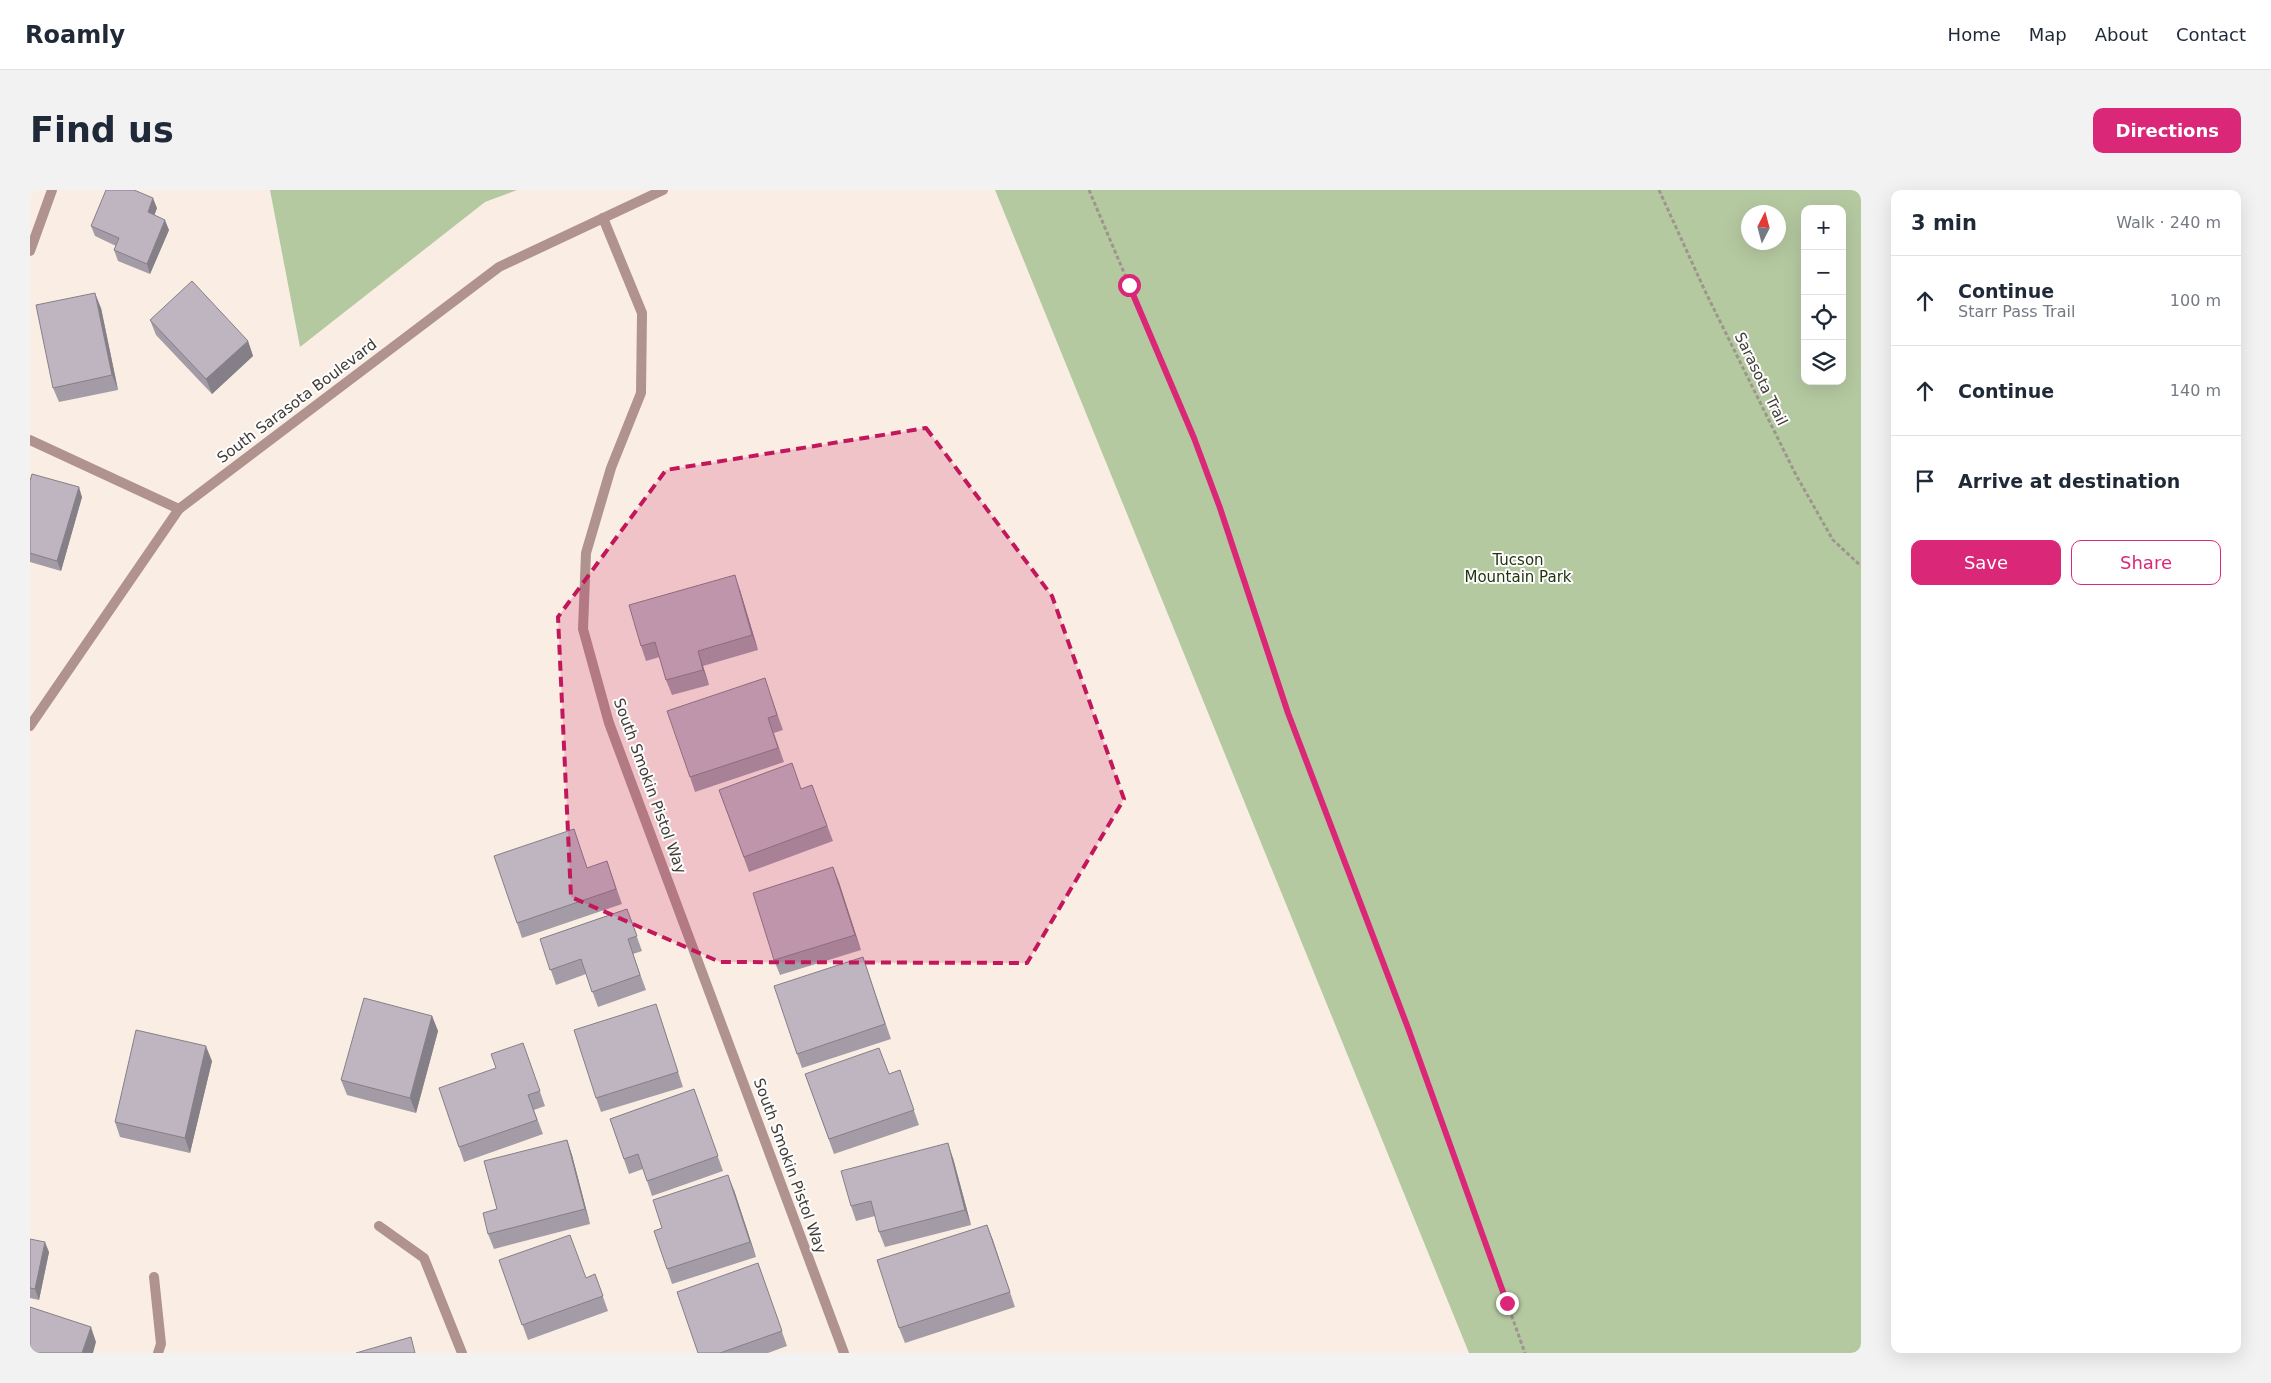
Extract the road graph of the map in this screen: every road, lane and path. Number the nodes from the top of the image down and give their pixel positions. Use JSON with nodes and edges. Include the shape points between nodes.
{"nodes":[{"id":1,"x":52,"y":190,"type":"edge"},
{"id":2,"x":663,"y":190,"type":"edge"},
{"id":3,"x":1089,"y":190,"type":"edge"},
{"id":4,"x":1659,"y":190,"type":"edge"},
{"id":5,"x":603,"y":218,"type":"junction"},
{"id":6,"x":30,"y":251,"type":"edge"},
{"id":7,"x":30,"y":440,"type":"edge"},
{"id":8,"x":179,"y":509,"type":"junction"},
{"id":9,"x":1861,"y":566,"type":"edge"},
{"id":10,"x":31,"y":720,"type":"edge"},
{"id":11,"x":379,"y":1226,"type":"dead end"},
{"id":12,"x":154,"y":1277,"type":"dead end"},
{"id":13,"x":158,"y":1353,"type":"edge"},
{"id":14,"x":462,"y":1353,"type":"edge"},
{"id":15,"x":844,"y":1353,"type":"edge"},
{"id":16,"x":1525,"y":1353,"type":"edge"}],
"edges":[{"from":1,"to":6,"type":"street"},
{"from":2,"to":5,"type":"street","name":"South Sarasota Boulevard"},
{"from":3,"to":16,"type":"path","via":[[1194,438],[1288,713],[1408,1028]]},
{"from":4,"to":9,"type":"path","name":"Sarasota Trail","via":[[1796,476],[1833,540]]},
{"from":5,"to":8,"type":"street","name":"South Sarasota Boulevard","via":[[499,267]]},
{"from":5,"to":15,"type":"street","name":"South Smokin Pistol Way","via":[[642,313],[641,393],[611,468],[586,553],[583,629],[609,723]]},
{"from":7,"to":8,"type":"street"},
{"from":8,"to":10,"type":"street","name":"South Sarasota Boulevard"},
{"from":11,"to":14,"type":"street","via":[[424,1258]]},
{"from":12,"to":13,"type":"street","via":[[161,1344]]}]}
